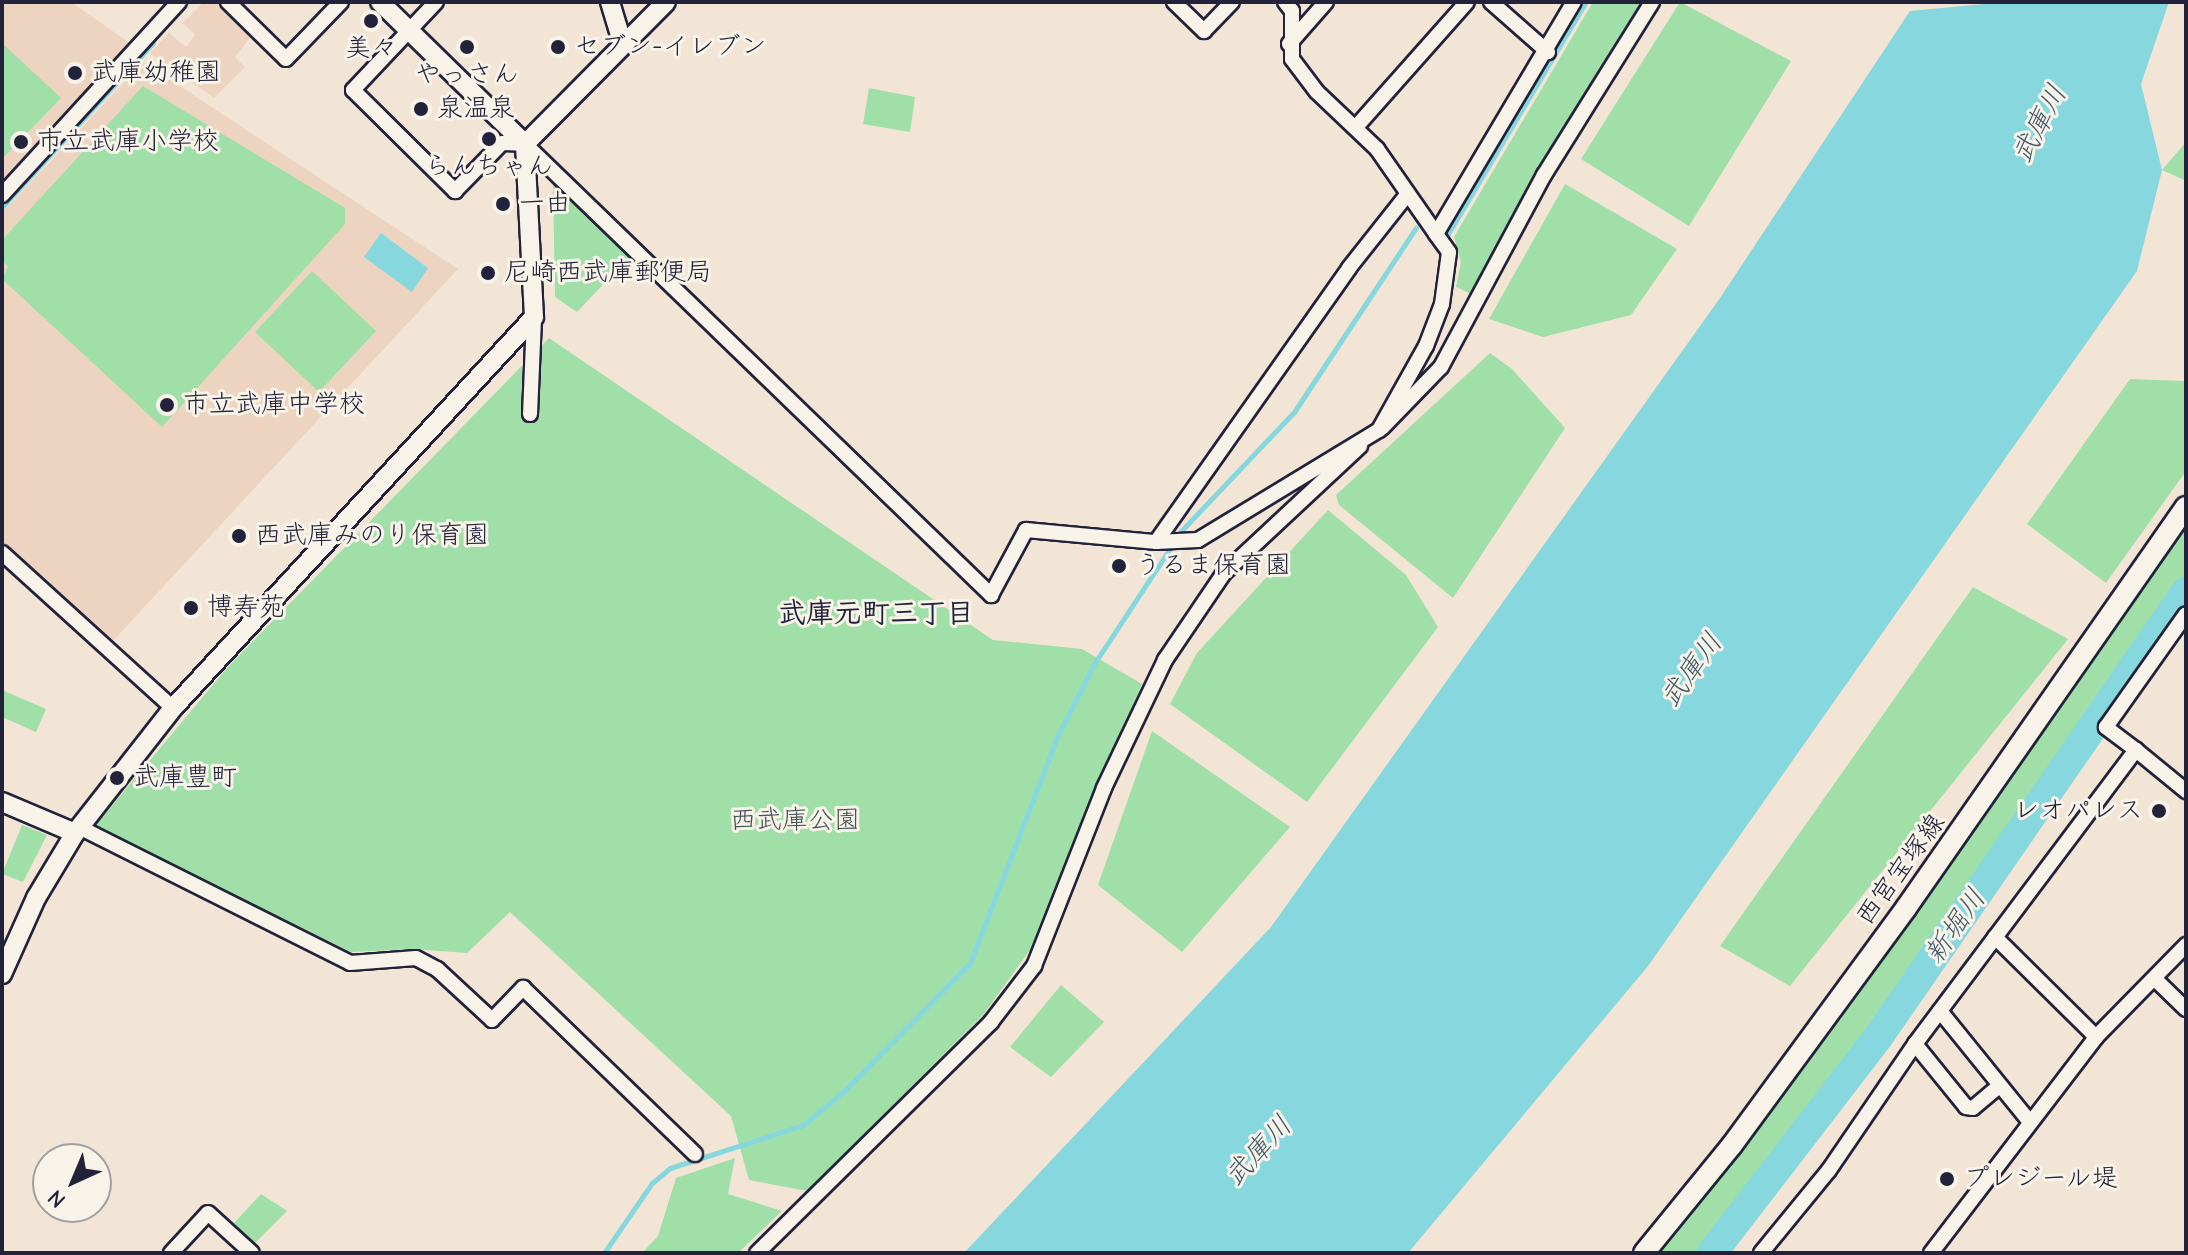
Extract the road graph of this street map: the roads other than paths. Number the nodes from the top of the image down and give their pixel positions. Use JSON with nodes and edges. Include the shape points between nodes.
{"nodes":[{"id":1,"x":179,"y":2,"type":"edge"},
{"id":2,"x":228,"y":2,"type":"edge"},
{"id":3,"x":341,"y":2,"type":"edge"},
{"id":4,"x":380,"y":2,"type":"edge"},
{"id":5,"x":436,"y":2,"type":"edge"},
{"id":6,"x":610,"y":2,"type":"edge"},
{"id":7,"x":666,"y":2,"type":"edge"},
{"id":8,"x":1174,"y":2,"type":"edge"},
{"id":9,"x":1232,"y":2,"type":"edge"},
{"id":10,"x":1285,"y":2,"type":"edge"},
{"id":11,"x":1326,"y":2,"type":"edge"},
{"id":12,"x":1467,"y":2,"type":"edge"},
{"id":13,"x":1491,"y":2,"type":"edge"},
{"id":14,"x":1574,"y":2,"type":"edge"},
{"id":15,"x":1652,"y":2,"type":"edge"},
{"id":16,"x":410,"y":30,"type":"junction"},
{"id":17,"x":1288,"y":44,"type":"junction"},
{"id":18,"x":623,"y":45,"type":"junction"},
{"id":19,"x":1548,"y":52,"type":"junction"},
{"id":20,"x":1356,"y":127,"type":"junction"},
{"id":21,"x":525,"y":144,"type":"junction"},
{"id":22,"x":2,"y":195,"type":"edge"},
{"id":23,"x":1406,"y":196,"type":"junction"},
{"id":24,"x":1436,"y":234,"type":"junction"},
{"id":25,"x":534,"y":317,"type":"junction"},
{"id":26,"x":530,"y":414,"type":"dead end"},
{"id":27,"x":1379,"y":430,"type":"junction"},
{"id":28,"x":2186,"y":507,"type":"edge"},
{"id":29,"x":1156,"y":542,"type":"junction"},
{"id":30,"x":2,"y":553,"type":"edge"},
{"id":31,"x":2186,"y":614,"type":"edge"},
{"id":32,"x":173,"y":708,"type":"junction"},
{"id":33,"x":2136,"y":750,"type":"junction"},
{"id":34,"x":2186,"y":791,"type":"edge"},
{"id":35,"x":2,"y":802,"type":"edge"},
{"id":36,"x":77,"y":830,"type":"junction"},
{"id":37,"x":1995,"y":937,"type":"junction"},
{"id":38,"x":2183,"y":954,"type":"edge"},
{"id":39,"x":2,"y":974,"type":"edge"},
{"id":40,"x":2155,"y":979,"type":"junction"},
{"id":41,"x":2186,"y":1009,"type":"edge"},
{"id":42,"x":1940,"y":1011,"type":"junction"},
{"id":43,"x":2096,"y":1037,"type":"junction"},
{"id":44,"x":1915,"y":1044,"type":"junction"},
{"id":45,"x":1999,"y":1086,"type":"junction"},
{"id":46,"x":2030,"y":1122,"type":"junction"},
{"id":47,"x":695,"y":1154,"type":"dead end"},
{"id":48,"x":171,"y":1253,"type":"edge"},
{"id":49,"x":252,"y":1253,"type":"edge"},
{"id":50,"x":757,"y":1253,"type":"edge"},
{"id":51,"x":1644,"y":1253,"type":"edge"},
{"id":52,"x":1761,"y":1253,"type":"edge"},
{"id":53,"x":1931,"y":1253,"type":"edge"}],
"edges":[{"from":1,"to":22,"type":"street"},
{"from":2,"to":3,"type":"street","via":[[286,59]]},
{"from":4,"to":16,"type":"street"},
{"from":5,"to":16,"type":"street"},
{"from":6,"to":18,"type":"street"},
{"from":7,"to":18,"type":"street"},
{"from":8,"to":9,"type":"street","via":[[1204,31]]},
{"from":10,"to":17,"type":"street","via":[[1292,11]]},
{"from":11,"to":17,"type":"street"},
{"from":12,"to":20,"type":"street"},
{"from":13,"to":19,"type":"street"},
{"from":14,"to":19,"type":"street"},
{"from":15,"to":27,"type":"street","via":[[1544,175],[1441,367]]},
{"from":16,"to":21,"type":"street"},
{"from":16,"to":21,"type":"street","via":[[353,90],[455,191],[502,143]]},
{"from":17,"to":20,"type":"street","via":[[1292,59],[1317,92]]},
{"from":18,"to":21,"type":"street"},
{"from":19,"to":24,"type":"street"},
{"from":20,"to":23,"type":"street","via":[[1377,149]]},
{"from":21,"to":25,"type":"street"},
{"from":21,"to":29,"type":"street","via":[[991,595],[1026,530]]},
{"from":23,"to":24,"type":"street"},
{"from":23,"to":29,"type":"street","via":[[1349,268]]},
{"from":24,"to":27,"type":"street","via":[[1449,252],[1442,304],[1426,346]]},
{"from":25,"to":26,"type":"street"},
{"from":25,"to":32,"type":"street"},
{"from":27,"to":29,"type":"street","via":[[1210,535]]},
{"from":27,"to":50,"type":"street","via":[[1224,573],[1165,660],[1104,788],[1034,966],[991,1022]]},
{"from":28,"to":51,"type":"main road","name":"西宮宝塚線","via":[[1906,908],[1732,1145]]},
{"from":30,"to":32,"type":"street"},
{"from":31,"to":33,"type":"street","via":[[2106,727]]},
{"from":32,"to":36,"type":"street"},
{"from":33,"to":34,"type":"street"},
{"from":33,"to":37,"type":"street"},
{"from":35,"to":36,"type":"street"},
{"from":36,"to":39,"type":"street","via":[[36,898]]},
{"from":36,"to":47,"type":"street","via":[[350,963],[416,958],[437,969],[492,1020],[523,988]]},
{"from":37,"to":42,"type":"street"},
{"from":37,"to":43,"type":"street"},
{"from":38,"to":40,"type":"street"},
{"from":40,"to":41,"type":"street"},
{"from":40,"to":43,"type":"street"},
{"from":42,"to":44,"type":"street"},
{"from":42,"to":45,"type":"street"},
{"from":43,"to":46,"type":"street"},
{"from":44,"to":45,"type":"street","via":[[1966,1107],[1973,1108]]},
{"from":44,"to":52,"type":"street","via":[[1829,1170]]},
{"from":45,"to":46,"type":"street"},
{"from":46,"to":53,"type":"street"},
{"from":48,"to":49,"type":"street","via":[[208,1213]]}]}
